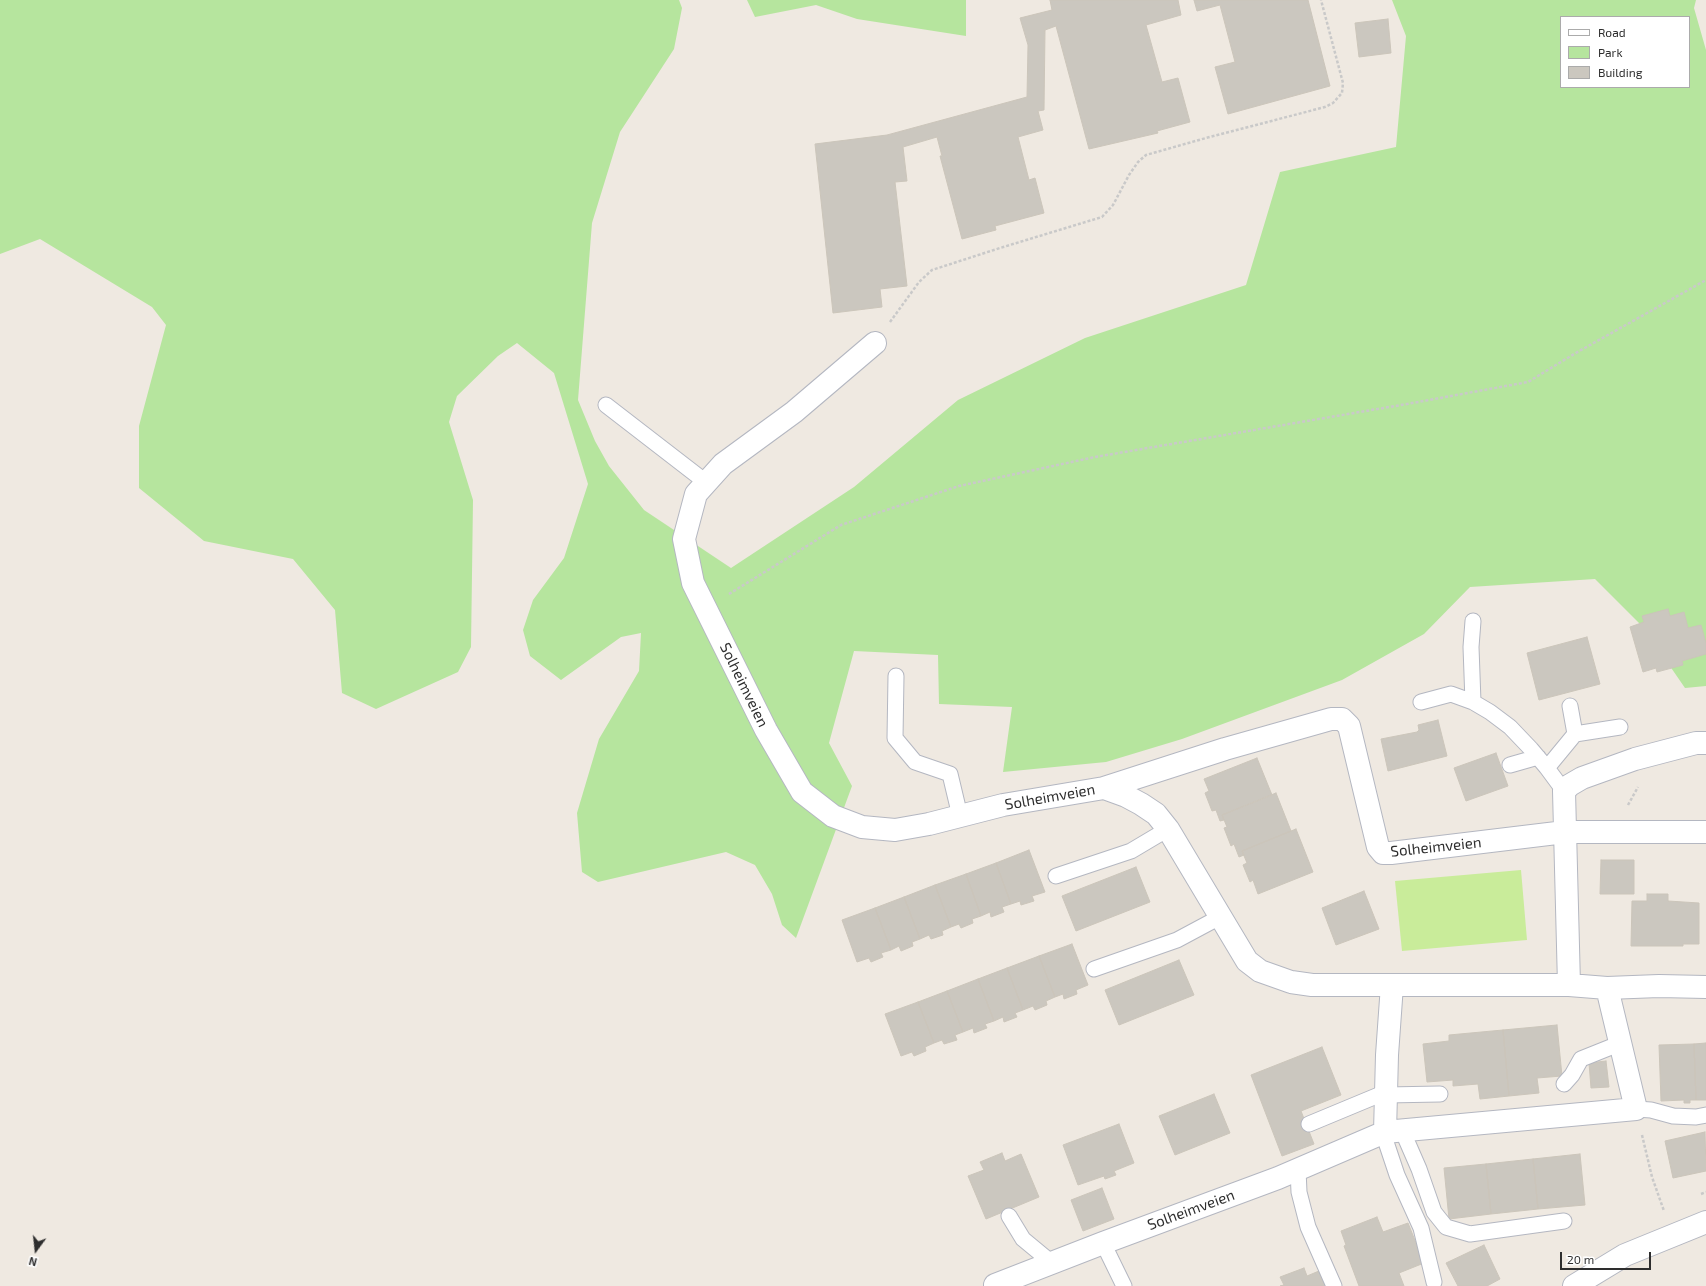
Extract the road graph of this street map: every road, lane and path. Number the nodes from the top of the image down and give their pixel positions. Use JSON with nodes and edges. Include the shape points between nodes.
{"nodes":[{"id":1,"x":1320,"y":0,"type":"edge"},
{"id":2,"x":1706,"y":280,"type":"edge"},
{"id":3,"x":874,"y":343,"type":"joint"},
{"id":4,"x":606,"y":405,"type":"dead end"},
{"id":5,"x":707,"y":482,"type":"junction"},
{"id":6,"x":706,"y":607,"type":"junction"},
{"id":7,"x":1473,"y":621,"type":"dead end"},
{"id":8,"x":896,"y":676,"type":"dead end"},
{"id":9,"x":1421,"y":702,"type":"dead end"},
{"id":10,"x":1473,"y":702,"type":"junction"},
{"id":11,"x":1570,"y":706,"type":"dead end"},
{"id":12,"x":1620,"y":727,"type":"dead end"},
{"id":13,"x":1575,"y":734,"type":"junction"},
{"id":14,"x":1706,"y":743,"type":"edge"},
{"id":15,"x":1657,"y":753,"type":"junction"},
{"id":16,"x":1543,"y":762,"type":"junction"},
{"id":17,"x":1510,"y":765,"type":"dead end"},
{"id":18,"x":1104,"y":788,"type":"junction"},
{"id":19,"x":1564,"y":791,"type":"junction"},
{"id":20,"x":960,"y":816,"type":"junction"},
{"id":21,"x":1168,"y":829,"type":"junction"},
{"id":22,"x":1565,"y":832,"type":"junction"},
{"id":23,"x":1619,"y":832,"type":"junction"},
{"id":24,"x":1706,"y":832,"type":"edge"},
{"id":25,"x":1056,"y":876,"type":"dead end"},
{"id":26,"x":1220,"y":917,"type":"junction"},
{"id":27,"x":1094,"y":969,"type":"dead end"},
{"id":28,"x":1392,"y":985,"type":"junction"},
{"id":29,"x":1569,"y":985,"type":"junction"},
{"id":30,"x":1706,"y":987,"type":"edge"},
{"id":31,"x":1607,"y":988,"type":"junction"},
{"id":32,"x":1620,"y":1043,"type":"junction"},
{"id":33,"x":1564,"y":1084,"type":"dead end"},
{"id":34,"x":1386,"y":1093,"type":"junction"},
{"id":35,"x":1440,"y":1094,"type":"dead end"},
{"id":36,"x":1636,"y":1109,"type":"junction"},
{"id":37,"x":1706,"y":1115,"type":"edge"},
{"id":38,"x":1309,"y":1124,"type":"dead end"},
{"id":39,"x":1390,"y":1132,"type":"junction"},
{"id":40,"x":1298,"y":1170,"type":"junction"},
{"id":41,"x":1665,"y":1214,"type":"dead end"},
{"id":42,"x":1009,"y":1216,"type":"dead end"},
{"id":43,"x":1564,"y":1221,"type":"dead end"},
{"id":44,"x":1706,"y":1222,"type":"edge"},
{"id":45,"x":1103,"y":1243,"type":"junction"},
{"id":46,"x":1052,"y":1263,"type":"junction"},
{"id":47,"x":1434,"y":1282,"type":"dead end"},
{"id":48,"x":995,"y":1285,"type":"dead end"},
{"id":49,"x":1124,"y":1286,"type":"edge"},
{"id":50,"x":1334,"y":1286,"type":"edge"},
{"id":51,"x":1574,"y":1286,"type":"edge"}],
"edges":[{"from":1,"to":3,"type":"path","via":[[1343,83],[1342,93],[1333,103],[1146,155],[1138,162],[1113,205],[1102,217],[932,270],[919,282]]},
{"from":2,"to":6,"type":"path","via":[[1528,382],[1095,457],[959,486],[841,525]]},
{"from":3,"to":5,"type":"street","name":"Solheimveien","via":[[794,412],[723,464]]},
{"from":4,"to":5,"type":"lane"},
{"from":5,"to":6,"type":"street","name":"Solheimveien","via":[[696,494],[684,539],[693,583]]},
{"from":6,"to":20,"type":"street","name":"Solheimveien","via":[[766,730],[802,792],[833,816],[862,827],[895,830]]},
{"from":7,"to":10,"type":"lane"},
{"from":8,"to":20,"type":"lane","via":[[895,738],[915,762],[950,774]]},
{"from":9,"to":10,"type":"lane","via":[[1451,694]]},
{"from":10,"to":16,"type":"lane","via":[[1510,727]]},
{"from":11,"to":13,"type":"lane"},
{"from":12,"to":13,"type":"lane"},
{"from":13,"to":16,"type":"lane"},
{"from":14,"to":15,"type":"street"},
{"from":15,"to":19,"type":"street","via":[[1582,778]]},
{"from":15,"to":23,"type":"path","via":[[1630,801]]},
{"from":16,"to":17,"type":"lane"},
{"from":16,"to":19,"type":"lane"},
{"from":18,"to":20,"type":"street","name":"Solheimveien","via":[[1003,805]]},
{"from":18,"to":21,"type":"street","name":"Solheimveien","via":[[1141,804],[1156,814]]},
{"from":18,"to":22,"type":"street","name":"Solheimveien","via":[[1225,748],[1331,719],[1342,719],[1349,726],[1378,847],[1383,853]]},
{"from":19,"to":22,"type":"street"},
{"from":21,"to":25,"type":"lane","via":[[1131,851]]},
{"from":21,"to":26,"type":"street","name":"Solheimveien"},
{"from":22,"to":23,"type":"street","name":"Solheimveien"},
{"from":22,"to":29,"type":"street"},
{"from":23,"to":24,"type":"street","name":"Solheimveien"},
{"from":26,"to":27,"type":"lane","via":[[1177,940]]},
{"from":26,"to":28,"type":"street","name":"Solheimveien","via":[[1247,961],[1274,977],[1312,985]]},
{"from":28,"to":29,"type":"street","name":"Solheimveien"},
{"from":28,"to":34,"type":"street"},
{"from":29,"to":31,"type":"street","name":"Solheimveien"},
{"from":30,"to":31,"type":"street","name":"Solheimveien"},
{"from":31,"to":32,"type":"street"},
{"from":32,"to":33,"type":"lane","via":[[1581,1059]]},
{"from":32,"to":36,"type":"street"},
{"from":34,"to":35,"type":"lane"},
{"from":34,"to":38,"type":"lane"},
{"from":34,"to":39,"type":"street"},
{"from":36,"to":37,"type":"lane","via":[[1673,1116]]},
{"from":36,"to":39,"type":"street","name":"Solheimveien"},
{"from":36,"to":41,"type":"path","via":[[1652,1177]]},
{"from":39,"to":40,"type":"street","name":"Solheimveien"},
{"from":39,"to":43,"type":"lane","via":[[1419,1169],[1434,1212],[1446,1227],[1470,1234]]},
{"from":39,"to":47,"type":"lane","via":[[1397,1175],[1421,1228]]},
{"from":40,"to":45,"type":"street","name":"Solheimveien"},
{"from":40,"to":50,"type":"lane","via":[[1299,1192],[1308,1227]]},
{"from":42,"to":46,"type":"lane","via":[[1024,1239]]},
{"from":44,"to":51,"type":"street","via":[[1625,1254]]},
{"from":45,"to":46,"type":"street","name":"Solheimveien"},
{"from":45,"to":49,"type":"lane"},
{"from":46,"to":48,"type":"street","name":"Solheimveien"}]}
